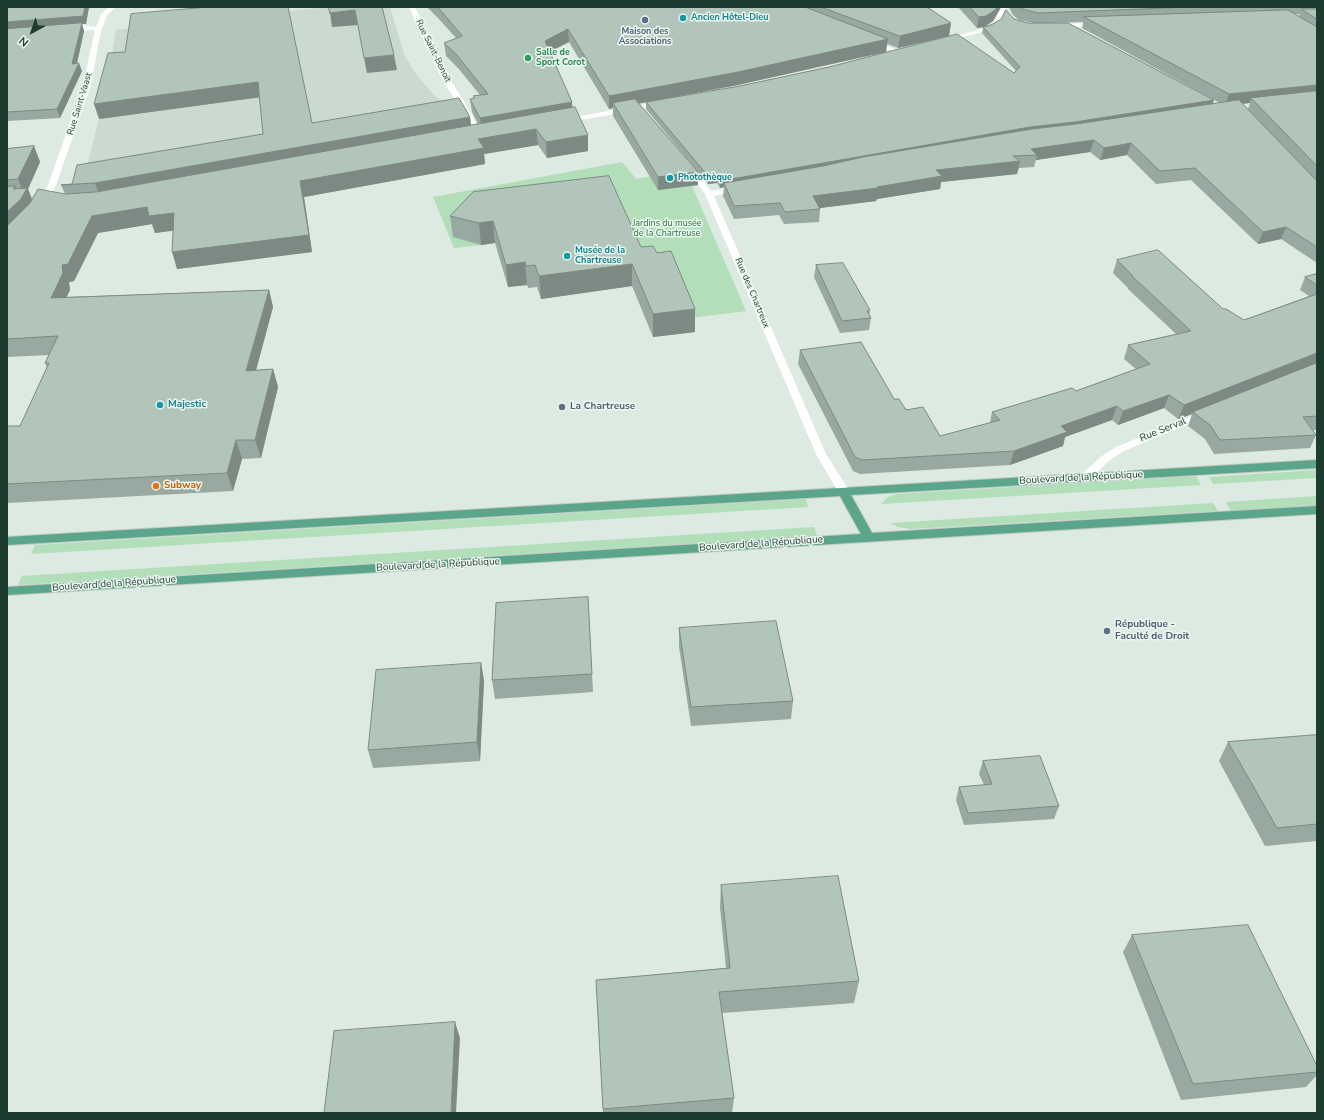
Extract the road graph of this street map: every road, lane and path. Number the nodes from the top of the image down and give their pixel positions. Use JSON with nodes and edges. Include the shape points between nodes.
{"nodes":[{"id":1,"x":101,"y":7,"type":"edge"},
{"id":2,"x":113,"y":7,"type":"edge"},
{"id":3,"x":412,"y":7,"type":"edge"},
{"id":4,"x":1004,"y":8,"type":"edge"},
{"id":5,"x":1009,"y":16,"type":"edge"},
{"id":6,"x":1107,"y":25,"type":"edge"},
{"id":7,"x":1069,"y":26,"type":"junction"},
{"id":8,"x":83,"y":27,"type":"junction"},
{"id":9,"x":1049,"y":27,"type":"edge"},
{"id":10,"x":60,"y":29,"type":"edge"},
{"id":11,"x":99,"y":29,"type":"junction"},
{"id":12,"x":1082,"y":33,"type":"edge"},
{"id":13,"x":861,"y":38,"type":"edge"},
{"id":14,"x":937,"y":42,"type":"edge"},
{"id":15,"x":885,"y":55,"type":"edge"},
{"id":16,"x":673,"y":101,"type":"edge"},
{"id":17,"x":638,"y":107,"type":"junction"},
{"id":18,"x":644,"y":115,"type":"edge"},
{"id":19,"x":553,"y":123,"type":"edge"},
{"id":20,"x":479,"y":136,"type":"edge"},
{"id":21,"x":679,"y":156,"type":"edge"},
{"id":22,"x":749,"y":188,"type":"edge"},
{"id":23,"x":709,"y":194,"type":"junction"},
{"id":24,"x":33,"y":200,"type":"edge"},
{"id":25,"x":43,"y":202,"type":"junction"},
{"id":26,"x":53,"y":204,"type":"edge"},
{"id":27,"x":36,"y":213,"type":"edge"},
{"id":28,"x":1213,"y":410,"type":"edge"},
{"id":29,"x":1317,"y":464,"type":"edge"},
{"id":30,"x":1084,"y":478,"type":"junction"},
{"id":31,"x":844,"y":492,"type":"junction"},
{"id":32,"x":1317,"y":510,"type":"edge"},
{"id":33,"x":869,"y":538,"type":"junction"},
{"id":34,"x":7,"y":541,"type":"edge"},
{"id":35,"x":7,"y":591,"type":"edge"}],
"edges":[{"from":1,"to":8,"type":"street","via":[[94,22]]},
{"from":2,"to":11,"type":"street","name":"Rue Saint-Vaast","via":[[105,12]]},
{"from":3,"to":20,"type":"street","name":"Rue Saint-Benoït","via":[[445,78]]},
{"from":4,"to":5,"type":"street"},
{"from":4,"to":14,"type":"street","via":[[997,23],[987,29]]},
{"from":6,"to":7,"type":"street"},
{"from":7,"to":9,"type":"street"},
{"from":7,"to":12,"type":"street"},
{"from":8,"to":10,"type":"street"},
{"from":8,"to":11,"type":"street"},
{"from":11,"to":25,"type":"street","name":"Rue Saint-Vaast","via":[[80,108],[52,185]]},
{"from":13,"to":15,"type":"street","via":[[901,51]]},
{"from":16,"to":17,"type":"street"},
{"from":17,"to":18,"type":"street"},
{"from":17,"to":19,"type":"street"},
{"from":21,"to":23,"type":"street","name":"Rue des Chartreux"},
{"from":22,"to":23,"type":"street"},
{"from":23,"to":31,"type":"street","name":"Rue des Chartreux","via":[[821,454]]},
{"from":24,"to":25,"type":"street"},
{"from":25,"to":26,"type":"street"},
{"from":25,"to":27,"type":"street","name":"Rue Saint-Vaast"},
{"from":28,"to":30,"type":"street","name":"Rue Serval","via":[[1131,443],[1106,458]]},
{"from":29,"to":30,"type":"main road","name":"Boulevard de la République"},
{"from":30,"to":31,"type":"main road","name":"Boulevard de la République"},
{"from":31,"to":33,"type":"main road"},
{"from":31,"to":34,"type":"main road","name":"Boulevard de la République"},
{"from":32,"to":33,"type":"main road","name":"Boulevard de la République"},
{"from":33,"to":35,"type":"main road","name":"Boulevard de la République"}]}
